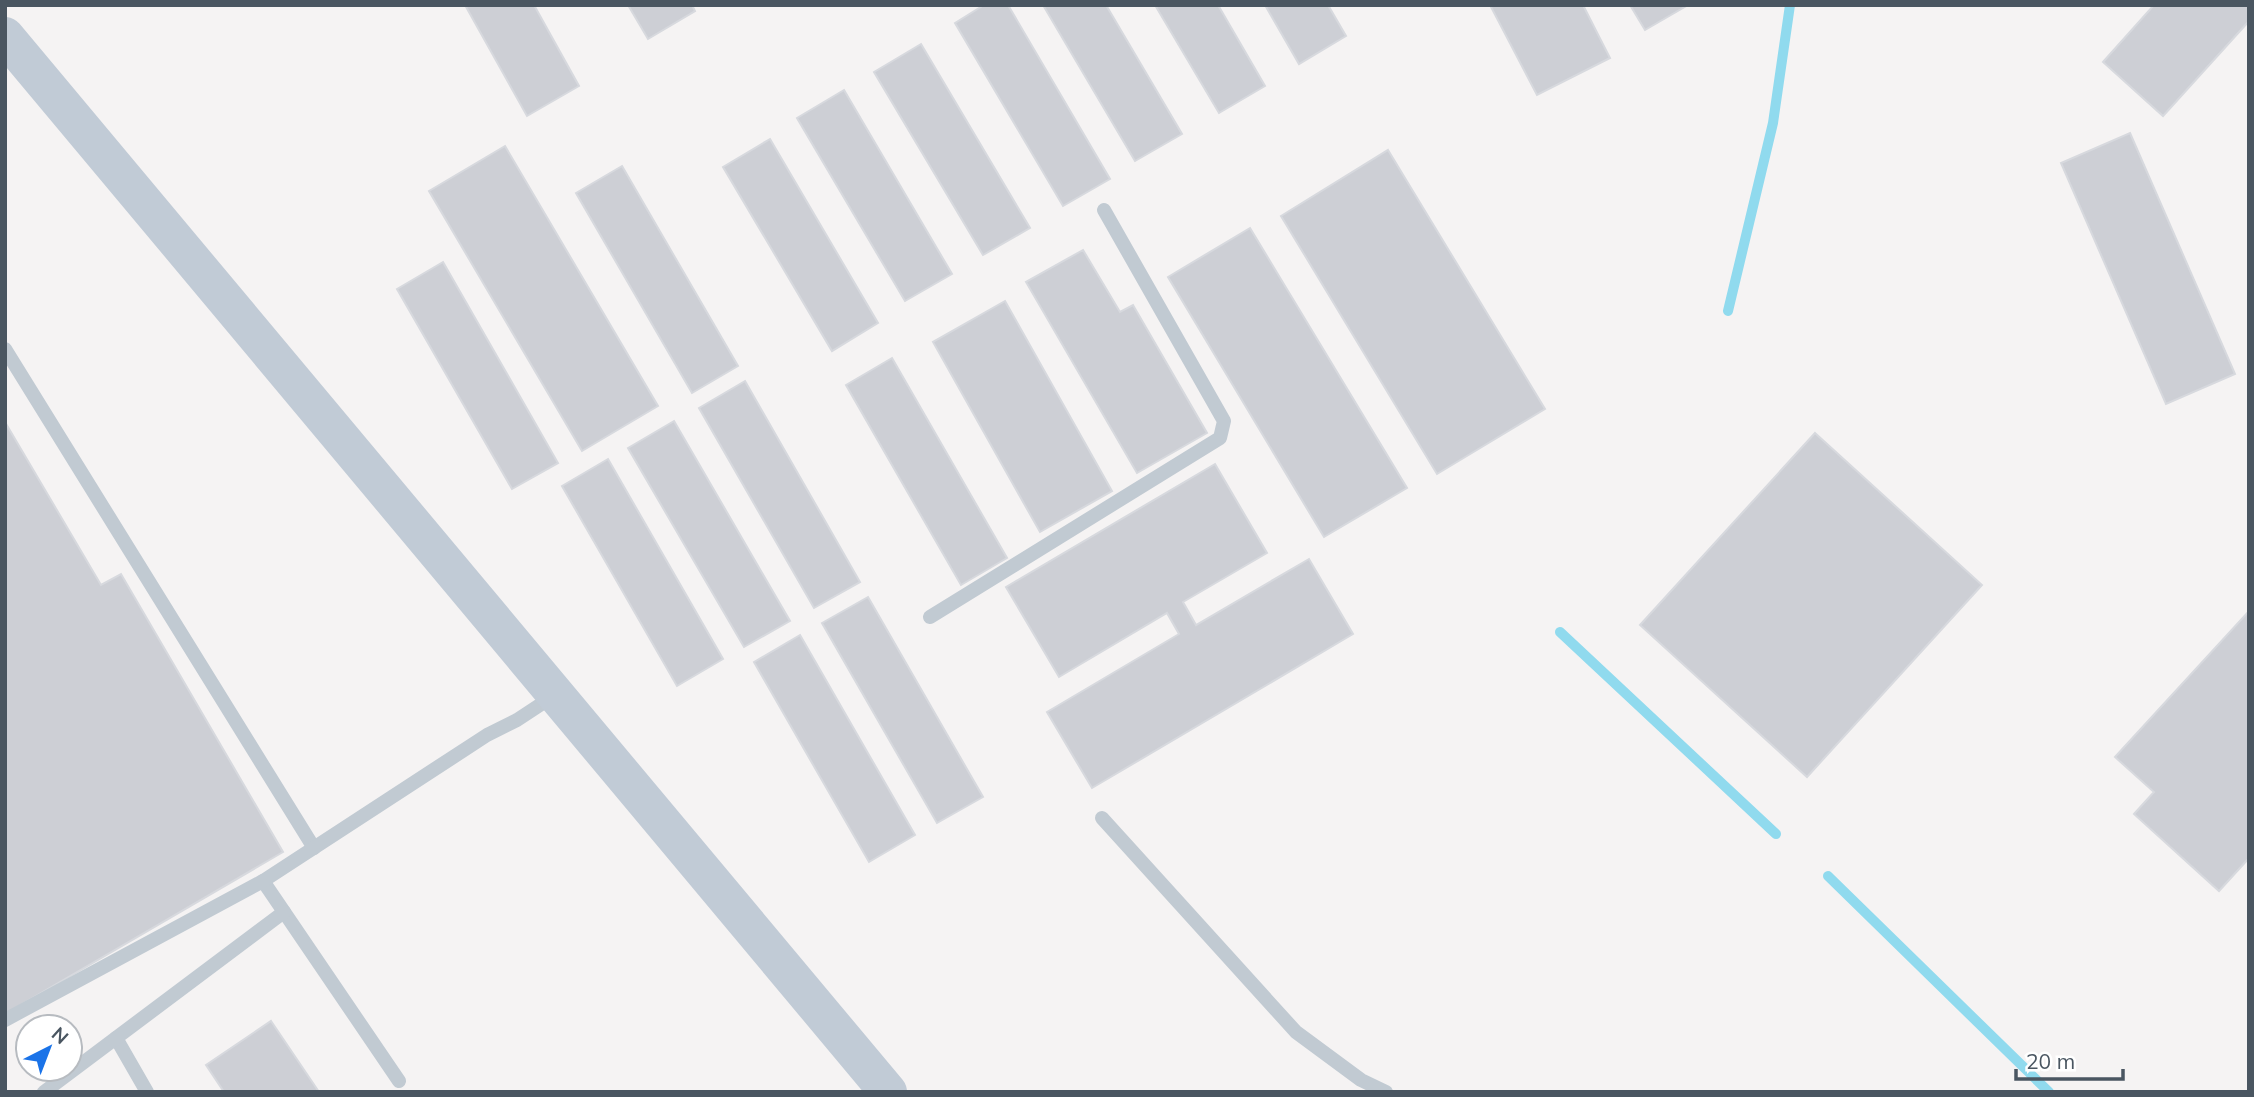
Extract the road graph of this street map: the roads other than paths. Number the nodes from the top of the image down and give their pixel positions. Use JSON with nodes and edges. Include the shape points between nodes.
{"nodes":[{"id":1,"x":5,"y":36,"type":"edge"},
{"id":2,"x":1104,"y":210,"type":"dead end"},
{"id":3,"x":5,"y":349,"type":"edge"},
{"id":4,"x":930,"y":617,"type":"dead end"},
{"id":5,"x":556,"y":695,"type":"junction"},
{"id":6,"x":1102,"y":818,"type":"dead end"},
{"id":7,"x":314,"y":848,"type":"junction"},
{"id":8,"x":263,"y":881,"type":"junction"},
{"id":9,"x":284,"y":912,"type":"junction"},
{"id":10,"x":5,"y":1020,"type":"edge"},
{"id":11,"x":116,"y":1038,"type":"junction"},
{"id":12,"x":399,"y":1081,"type":"dead end"},
{"id":13,"x":44,"y":1092,"type":"edge"},
{"id":14,"x":147,"y":1092,"type":"edge"},
{"id":15,"x":888,"y":1092,"type":"edge"},
{"id":16,"x":1386,"y":1092,"type":"edge"}],
"edges":[{"from":1,"to":5,"type":"street"},
{"from":2,"to":4,"type":"lane","via":[[1224,421],[1220,438]]},
{"from":3,"to":7,"type":"lane"},
{"from":5,"to":7,"type":"lane"},
{"from":5,"to":15,"type":"street"},
{"from":6,"to":16,"type":"lane","via":[[1296,1032],[1361,1080]]},
{"from":7,"to":8,"type":"lane"},
{"from":8,"to":9,"type":"lane"},
{"from":8,"to":10,"type":"lane"},
{"from":9,"to":11,"type":"lane"},
{"from":9,"to":12,"type":"lane"},
{"from":11,"to":13,"type":"lane"},
{"from":11,"to":14,"type":"lane"}]}
